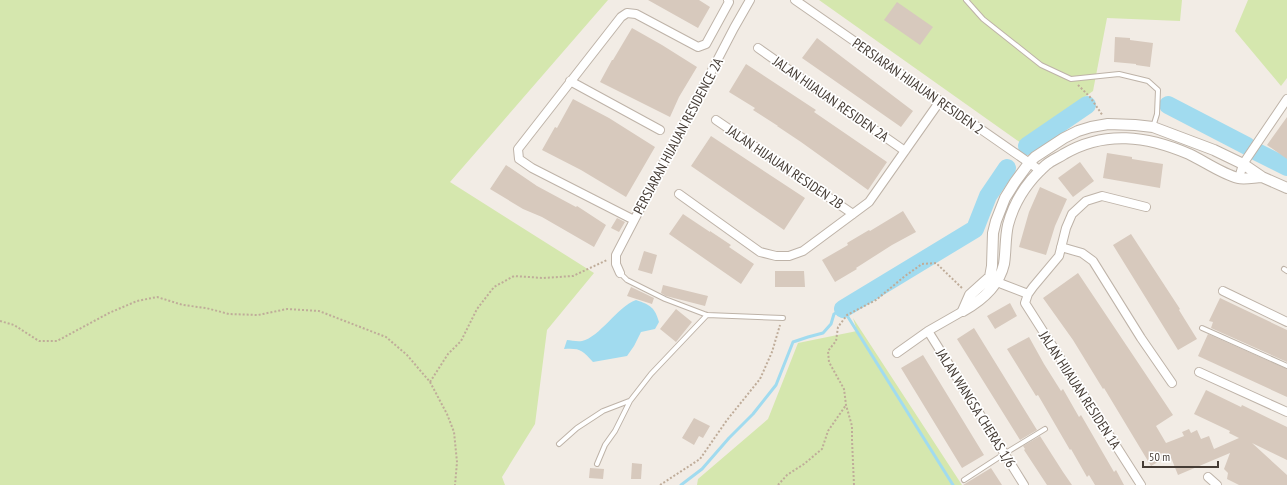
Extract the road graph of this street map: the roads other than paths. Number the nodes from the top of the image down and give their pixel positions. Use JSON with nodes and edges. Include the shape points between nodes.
{"nodes":[{"id":1,"x":750,"y":0,"type":"edge"},
{"id":2,"x":796,"y":0,"type":"edge"},
{"id":3,"x":966,"y":0,"type":"edge"},
{"id":4,"x":729,"y":1,"type":"edge"},
{"id":5,"x":758,"y":48,"type":"dead end"},
{"id":6,"x":570,"y":81,"type":"junction"},
{"id":7,"x":1287,"y":99,"type":"edge"},
{"id":8,"x":940,"y":101,"type":"junction"},
{"id":9,"x":716,"y":120,"type":"dead end"},
{"id":10,"x":1153,"y":127,"type":"junction"},
{"id":11,"x":660,"y":130,"type":"dead end"},
{"id":12,"x":1150,"y":141,"type":"junction"},
{"id":13,"x":905,"y":151,"type":"junction"},
{"id":14,"x":1029,"y":163,"type":"junction"},
{"id":15,"x":1243,"y":164,"type":"junction"},
{"id":16,"x":1041,"y":171,"type":"junction"},
{"id":17,"x":1262,"y":177,"type":"junction"},
{"id":18,"x":1239,"y":178,"type":"junction"},
{"id":19,"x":1287,"y":188,"type":"edge"},
{"id":20,"x":679,"y":194,"type":"dead end"},
{"id":21,"x":1146,"y":207,"type":"dead end"},
{"id":22,"x":853,"y":214,"type":"junction"},
{"id":23,"x":634,"y":220,"type":"junction"},
{"id":24,"x":1061,"y":247,"type":"junction"},
{"id":25,"x":620,"y":273,"type":"joint"},
{"id":26,"x":993,"y":279,"type":"junction"},
{"id":27,"x":1223,"y":291,"type":"dead end"},
{"id":28,"x":1028,"y":294,"type":"junction"},
{"id":29,"x":963,"y":311,"type":"junction"},
{"id":30,"x":707,"y":315,"type":"junction"},
{"id":31,"x":783,"y":318,"type":"road end"},
{"id":32,"x":1287,"y":322,"type":"edge"},
{"id":33,"x":1202,"y":328,"type":"dead end"},
{"id":34,"x":928,"y":331,"type":"junction"},
{"id":35,"x":897,"y":353,"type":"dead end"},
{"id":36,"x":1287,"y":366,"type":"edge"},
{"id":37,"x":1199,"y":372,"type":"dead end"},
{"id":38,"x":1172,"y":383,"type":"dead end"},
{"id":39,"x":630,"y":401,"type":"junction"},
{"id":40,"x":1287,"y":412,"type":"edge"},
{"id":41,"x":1045,"y":429,"type":"dead end"},
{"id":42,"x":559,"y":444,"type":"dead end"},
{"id":43,"x":1004,"y":454,"type":"junction"},
{"id":44,"x":597,"y":464,"type":"dead end"},
{"id":45,"x":1208,"y":477,"type":"dead end"},
{"id":46,"x":964,"y":480,"type":"dead end"},
{"id":47,"x":1024,"y":485,"type":"edge"},
{"id":48,"x":1141,"y":485,"type":"edge"},
{"id":49,"x":1217,"y":485,"type":"edge"}],
"edges":[{"from":1,"to":23,"type":"street","name":"PERSIARAN HIJAUAN RESIDENCE 2A"},
{"from":2,"to":8,"type":"street","name":"PERSIARAN HIJAUAN RESIDEN 2"},
{"from":3,"to":10,"type":"lane","via":[[983,19],[1041,64],[1071,79],[1119,74],[1148,81],[1158,90],[1157,114]]},
{"from":4,"to":6,"type":"street","via":[[706,44],[698,48],[636,14],[627,13],[621,17]]},
{"from":5,"to":13,"type":"street","name":"JALAN HIJAUAN RESIDEN 2A"},
{"from":6,"to":11,"type":"street"},
{"from":6,"to":23,"type":"street","via":[[518,149],[518,158],[532,168]]},
{"from":7,"to":15,"type":"street"},
{"from":8,"to":13,"type":"street"},
{"from":8,"to":14,"type":"street","name":"PERSIARAN HIJAUAN RESIDEN 2"},
{"from":9,"to":22,"type":"street","name":"JALAN HIJAUAN RESIDEN 2B"},
{"from":10,"to":12,"type":"street"},
{"from":10,"to":14,"type":"street","via":[[1108,124],[1078,131]]},
{"from":10,"to":15,"type":"street","via":[[1199,143]]},
{"from":12,"to":16,"type":"street","via":[[1109,138],[1096,141],[1073,149],[1047,164]]},
{"from":12,"to":18,"type":"street","via":[[1190,155]]},
{"from":13,"to":22,"type":"street","via":[[868,202]]},
{"from":14,"to":16,"type":"street","name":"PERSIARAN HIJAUAN RESIDEN 2"},
{"from":14,"to":26,"type":"street","via":[[1005,198],[996,221]]},
{"from":15,"to":17,"type":"street"},
{"from":15,"to":18,"type":"street"},
{"from":16,"to":26,"type":"street","via":[[1031,180],[1014,208],[1008,225],[1004,264]]},
{"from":17,"to":18,"type":"street"},
{"from":17,"to":19,"type":"street"},
{"from":20,"to":22,"type":"street","via":[[760,252],[776,256],[789,256],[803,251]]},
{"from":21,"to":24,"type":"street","via":[[1102,196],[1086,201],[1072,214]]},
{"from":23,"to":25,"type":"street","name":"PERSIARAN HIJAUAN RESIDENCE 2A","via":[[616,255]]},
{"from":24,"to":28,"type":"street","via":[[1059,256]]},
{"from":24,"to":38,"type":"street","via":[[1082,253],[1093,261]]},
{"from":25,"to":30,"type":"lane","via":[[627,280],[665,299]]},
{"from":26,"to":28,"type":"street"},
{"from":26,"to":29,"type":"street","via":[[970,295]]},
{"from":26,"to":29,"type":"street","via":[[991,290]]},
{"from":27,"to":32,"type":"street"},
{"from":28,"to":48,"type":"street","name":"JALAN HIJAUAN RESIDEN 1A","via":[[1025,303]]},
{"from":29,"to":34,"type":"street"},
{"from":30,"to":31,"type":"lane"},
{"from":30,"to":39,"type":"lane","via":[[651,374]]},
{"from":33,"to":36,"type":"lane"},
{"from":34,"to":35,"type":"street"},
{"from":34,"to":43,"type":"street","name":"JALAN WANGSA CHERAS 1/6"},
{"from":37,"to":40,"type":"street"},
{"from":39,"to":42,"type":"lane","via":[[603,411]]},
{"from":39,"to":44,"type":"lane"},
{"from":41,"to":43,"type":"lane"},
{"from":43,"to":46,"type":"lane"},
{"from":43,"to":47,"type":"street","name":"JALAN WANGSA CHERAS 1/6"},
{"from":45,"to":49,"type":"street"}]}
